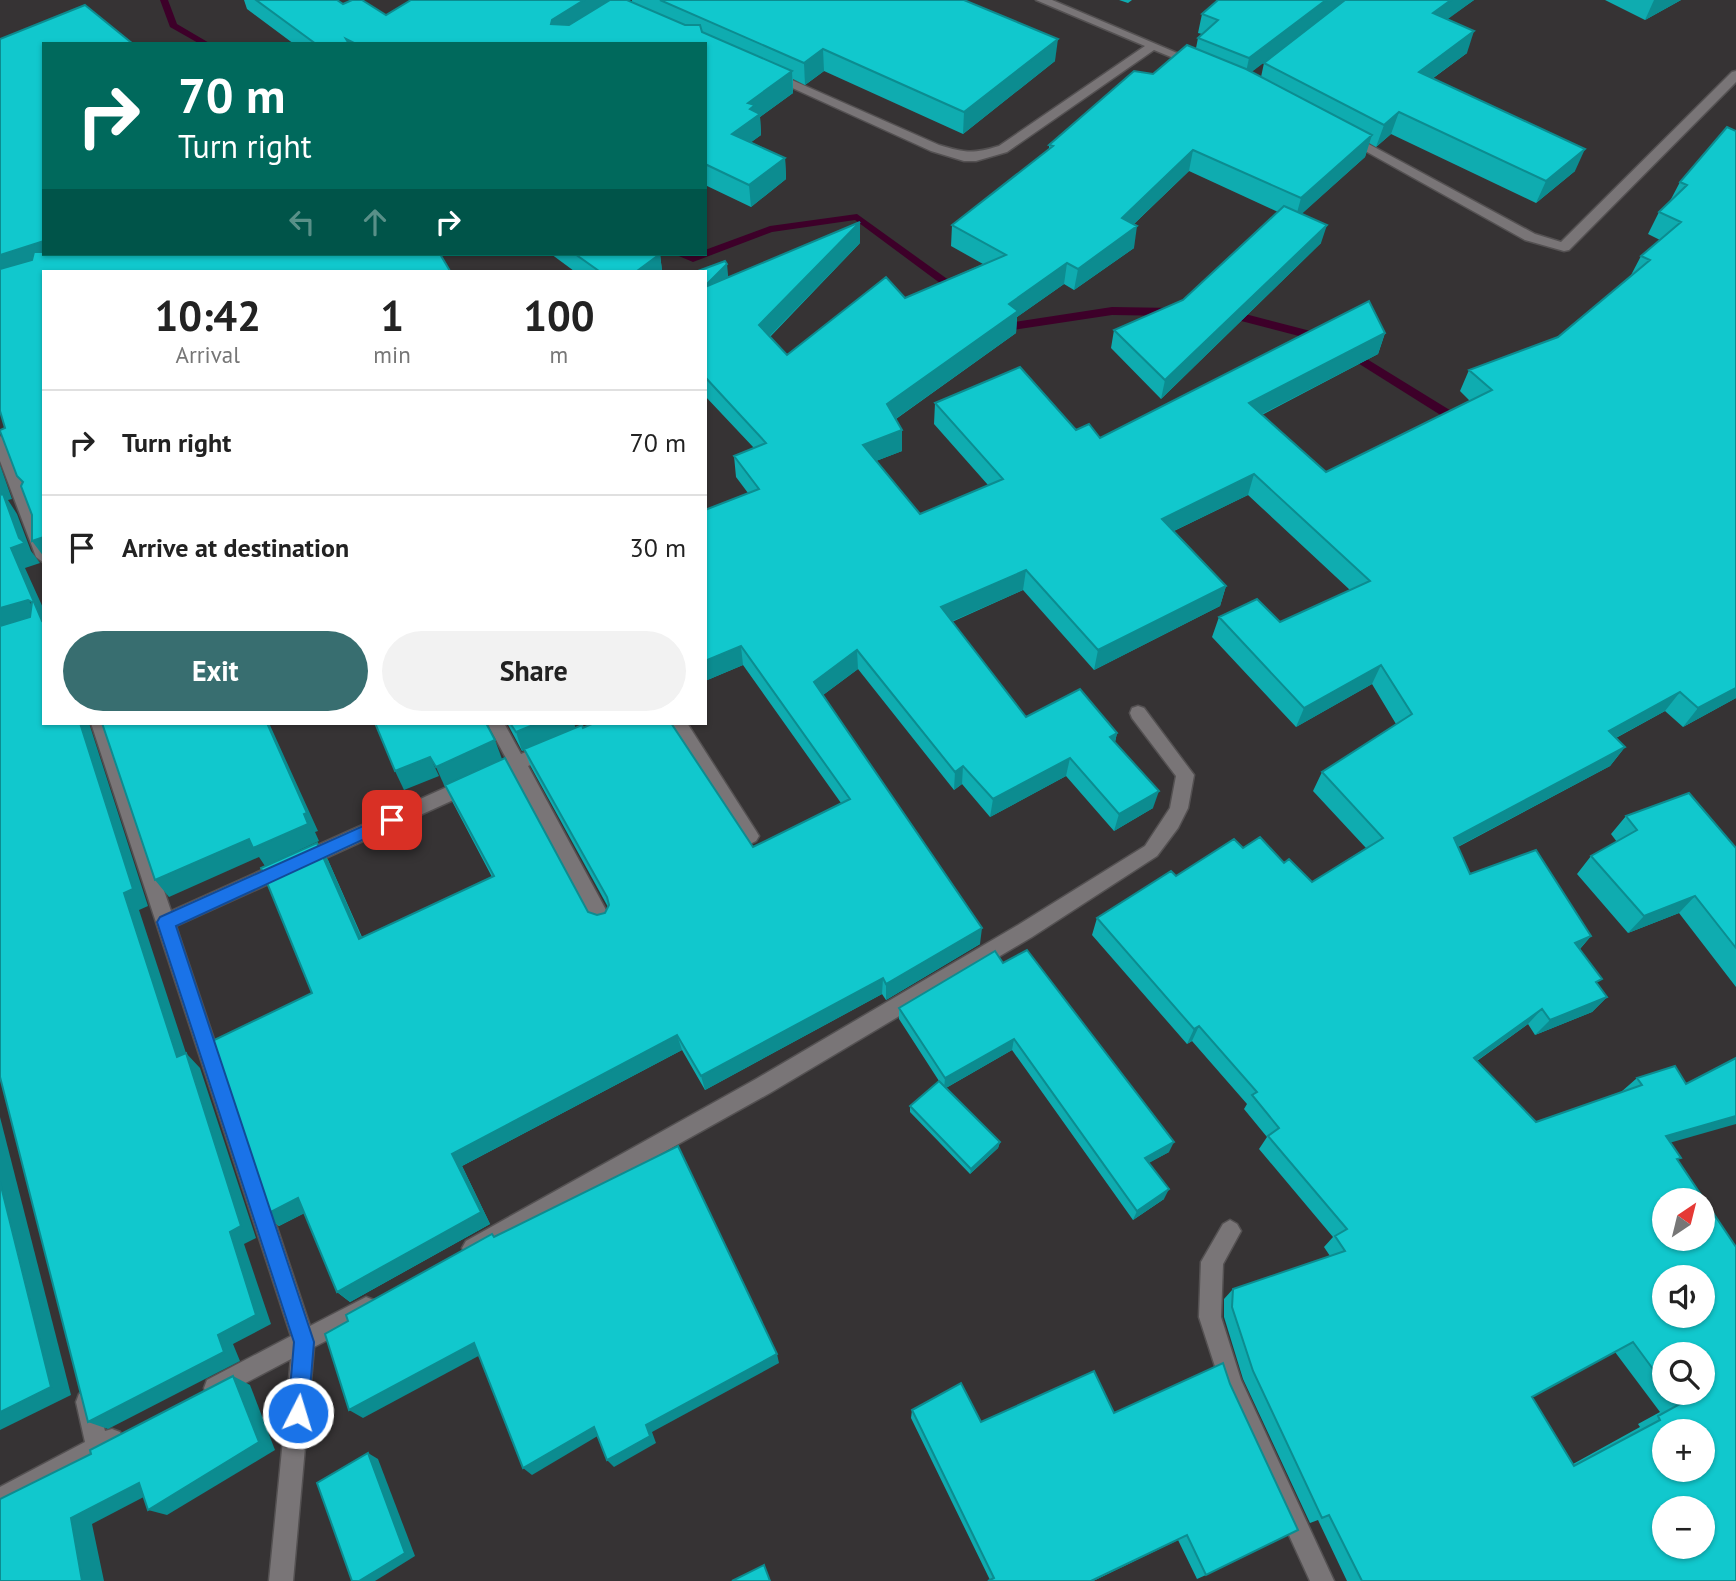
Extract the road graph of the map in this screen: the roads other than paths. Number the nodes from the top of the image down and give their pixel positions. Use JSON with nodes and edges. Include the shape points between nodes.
{"nodes":[{"id":1,"x":1042,"y":0,"type":"edge"},
{"id":2,"x":1153,"y":46,"type":"junction"},
{"id":3,"x":756,"y":69,"type":"edge"},
{"id":4,"x":1211,"y":70,"type":"edge"},
{"id":5,"x":1736,"y":75,"type":"edge"},
{"id":6,"x":1332,"y":130,"type":"edge"},
{"id":7,"x":0,"y":441,"type":"edge"},
{"id":8,"x":42,"y":553,"type":"edge"},
{"id":9,"x":1138,"y":713,"type":"dead end"},
{"id":10,"x":100,"y":725,"type":"edge"},
{"id":11,"x":496,"y":725,"type":"edge"},
{"id":12,"x":679,"y":725,"type":"edge"},
{"id":13,"x":565,"y":743,"type":"edge"},
{"id":14,"x":517,"y":763,"type":"junction"},
{"id":15,"x":750,"y":836,"type":"dead end"},
{"id":16,"x":603,"y":921,"type":"edge"},
{"id":17,"x":166,"y":922,"type":"junction"},
{"id":18,"x":1230,"y":1231,"type":"dead end"},
{"id":19,"x":461,"y":1255,"type":"edge"},
{"id":20,"x":388,"y":1295,"type":"edge"},
{"id":21,"x":304,"y":1342,"type":"junction"},
{"id":22,"x":81,"y":1382,"type":"edge"},
{"id":23,"x":195,"y":1398,"type":"edge"},
{"id":24,"x":135,"y":1429,"type":"edge"},
{"id":25,"x":98,"y":1447,"type":"junction"},
{"id":26,"x":0,"y":1500,"type":"edge"},
{"id":27,"x":281,"y":1581,"type":"edge"},
{"id":28,"x":1322,"y":1581,"type":"edge"}],
"edges":[{"from":1,"to":2,"type":"street"},
{"from":2,"to":3,"type":"street","via":[[1015,142],[976,157],[935,148]]},
{"from":2,"to":4,"type":"street"},
{"from":5,"to":6,"type":"street","via":[[1564,247],[1530,237]]},
{"from":7,"to":8,"type":"street","via":[[19,505]]},
{"from":9,"to":19,"type":"street","via":[[1185,775],[1180,808],[1151,851],[763,1086]]},
{"from":10,"to":17,"type":"street"},
{"from":11,"to":14,"type":"street"},
{"from":12,"to":15,"type":"street"},
{"from":13,"to":14,"type":"street"},
{"from":14,"to":16,"type":"street"},
{"from":14,"to":17,"type":"street"},
{"from":17,"to":21,"type":"street"},
{"from":18,"to":28,"type":"street","via":[[1212,1262],[1210,1317],[1231,1383]]},
{"from":20,"to":21,"type":"street"},
{"from":21,"to":23,"type":"street"},
{"from":21,"to":27,"type":"street"},
{"from":22,"to":25,"type":"street"},
{"from":24,"to":25,"type":"street"},
{"from":25,"to":26,"type":"street"}]}
